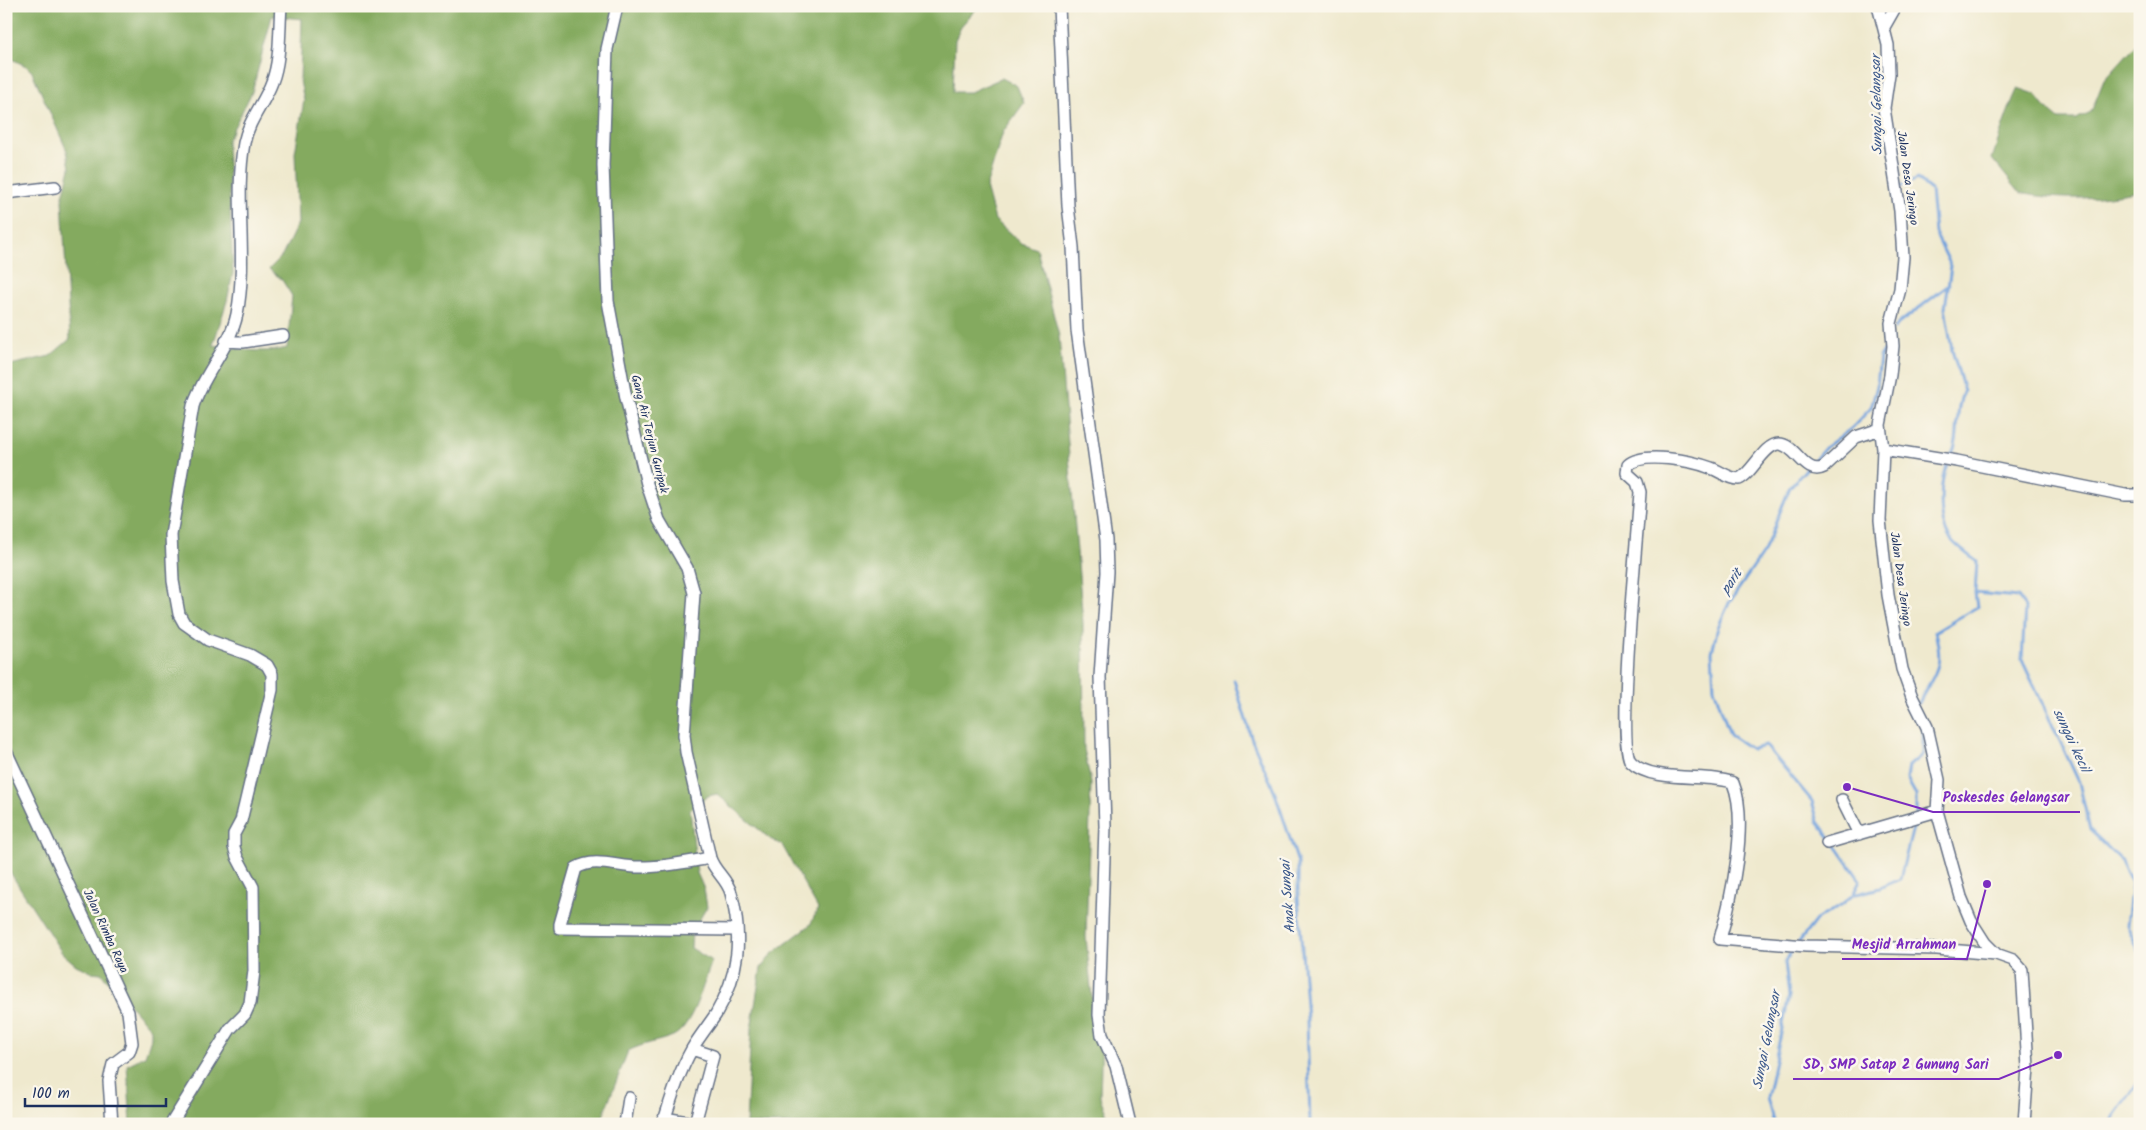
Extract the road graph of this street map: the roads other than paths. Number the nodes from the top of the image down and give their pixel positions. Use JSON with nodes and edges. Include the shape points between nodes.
{"nodes":[{"id":1,"x":281,"y":6,"type":"edge"},
{"id":2,"x":617,"y":6,"type":"edge"},
{"id":3,"x":1059,"y":6,"type":"edge"},
{"id":4,"x":1896,"y":6,"type":"edge"},
{"id":5,"x":1881,"y":16,"type":"edge"},
{"id":6,"x":55,"y":187,"type":"dead end"},
{"id":7,"x":6,"y":193,"type":"edge"},
{"id":8,"x":283,"y":336,"type":"dead end"},
{"id":9,"x":226,"y":341,"type":"junction"},
{"id":10,"x":1880,"y":430,"type":"junction"},
{"id":11,"x":1883,"y":449,"type":"junction"},
{"id":12,"x":2140,"y":495,"type":"edge"},
{"id":13,"x":6,"y":751,"type":"edge"},
{"id":14,"x":1842,"y":800,"type":"dead end"},
{"id":15,"x":1937,"y":811,"type":"junction"},
{"id":16,"x":1859,"y":834,"type":"junction"},
{"id":17,"x":1827,"y":843,"type":"dead end"},
{"id":18,"x":710,"y":858,"type":"junction"},
{"id":19,"x":736,"y":930,"type":"junction"},
{"id":20,"x":1996,"y":954,"type":"junction"},
{"id":21,"x":692,"y":1049,"type":"junction"},
{"id":22,"x":629,"y":1098,"type":"dead end"},
{"id":23,"x":664,"y":1121,"type":"edge"},
{"id":24,"x":695,"y":1123,"type":"edge"},
{"id":25,"x":112,"y":1124,"type":"edge"},
{"id":26,"x":171,"y":1124,"type":"edge"},
{"id":27,"x":625,"y":1124,"type":"edge"},
{"id":28,"x":700,"y":1124,"type":"edge"},
{"id":29,"x":1130,"y":1124,"type":"edge"},
{"id":30,"x":2024,"y":1124,"type":"edge"}],
"edges":[{"from":1,"to":9,"type":"street","via":[[273,81],[252,116],[244,146],[241,271],[237,313]]},
{"from":2,"to":18,"type":"street","name":"Gang Air Terjun Guripak","via":[[607,49],[603,156],[608,301],[626,398],[647,484],[659,520],[687,568],[694,593],[684,735]]},
{"from":3,"to":29,"type":"street","via":[[1077,330],[1106,540],[1100,677],[1105,826],[1099,1015],[1102,1035],[1116,1066]]},
{"from":4,"to":5,"type":"street"},
{"from":5,"to":10,"type":"street","name":"Jalan Desa Jeringo","via":[[1889,63],[1884,108],[1900,211],[1903,257],[1900,289],[1891,323],[1890,375]]},
{"from":6,"to":7,"type":"street"},
{"from":8,"to":9,"type":"street"},
{"from":9,"to":26,"type":"street","via":[[198,390],[193,406],[171,535],[176,601],[184,623],[208,640],[259,660],[272,674],[272,690],[241,821],[234,834],[237,857],[254,887],[254,971],[247,1011],[230,1030]]},
{"from":10,"to":11,"type":"street","name":"Jalan Desa Jeringo"},
{"from":10,"to":20,"type":"street","via":[[1856,437],[1823,468],[1809,466],[1787,447],[1778,444],[1770,446],[1739,479],[1679,460],[1644,460],[1628,465],[1627,473],[1637,482],[1640,492],[1626,705],[1627,754],[1631,762],[1647,772],[1731,781],[1734,785],[1738,804],[1738,837],[1729,906],[1720,940]]},
{"from":11,"to":12,"type":"street","via":[[2124,495]]},
{"from":11,"to":15,"type":"street","name":"Jalan Desa Jeringo","via":[[1880,513],[1885,570],[1902,669],[1927,727],[1939,780]]},
{"from":13,"to":25,"type":"street","name":"Jalan Rimba Raya","via":[[128,1012],[130,1052],[113,1064],[109,1081]]},
{"from":14,"to":16,"type":"street"},
{"from":15,"to":16,"type":"street"},
{"from":15,"to":20,"type":"street","name":"Jalan Desa Jeringo","via":[[1968,914],[1979,935]]},
{"from":16,"to":17,"type":"street"},
{"from":18,"to":19,"type":"street","via":[[730,892]]},
{"from":18,"to":19,"type":"street","via":[[641,867],[583,864],[576,868],[560,928]]},
{"from":19,"to":21,"type":"street","via":[[737,963],[716,1014]]},
{"from":20,"to":30,"type":"street","name":"Jalan Desa Jeringo","via":[[2013,960],[2022,970],[2028,1067]]},
{"from":21,"to":23,"type":"street"},
{"from":21,"to":24,"type":"street","via":[[714,1056]]},
{"from":22,"to":27,"type":"street"},
{"from":23,"to":24,"type":"street"},
{"from":24,"to":28,"type":"street"}]}
